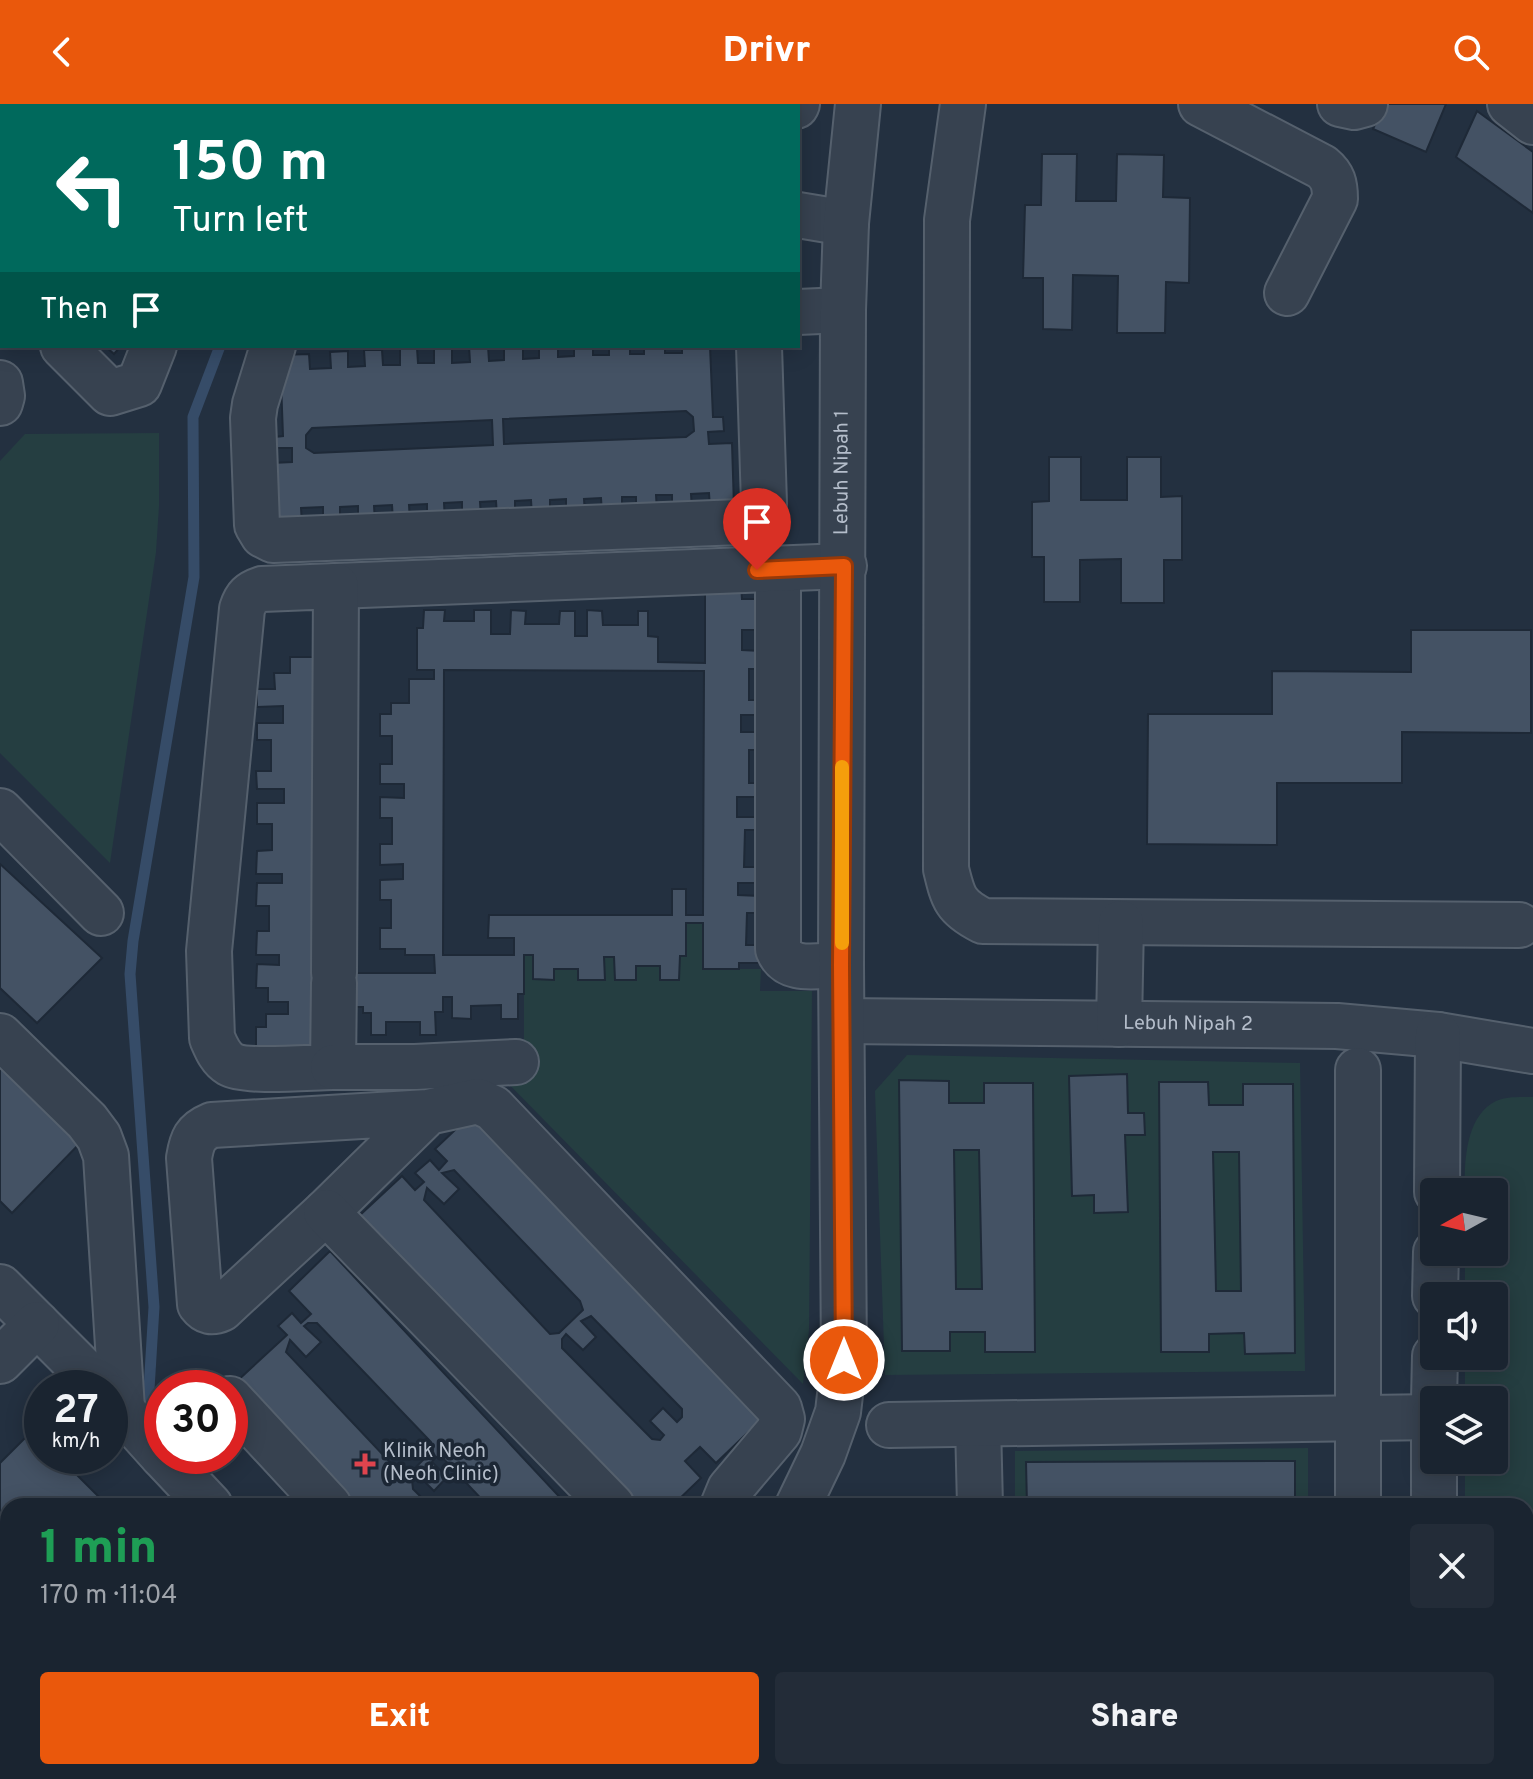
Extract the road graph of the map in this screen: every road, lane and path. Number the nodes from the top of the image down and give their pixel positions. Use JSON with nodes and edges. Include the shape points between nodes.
{"nodes":[{"id":1,"x":858,"y":104,"type":"edge"},
{"id":2,"x":963,"y":104,"type":"edge"},
{"id":3,"x":1201,"y":104,"type":"edge"},
{"id":4,"x":1340,"y":104,"type":"edge"},
{"id":5,"x":1365,"y":104,"type":"edge"},
{"id":6,"x":1510,"y":104,"type":"edge"},
{"id":7,"x":1533,"y":122,"type":"edge"},
{"id":8,"x":800,"y":215,"type":"edge"},
{"id":9,"x":846,"y":223,"type":"junction"},
{"id":10,"x":1287,"y":293,"type":"dead end"},
{"id":11,"x":843,"y":310,"type":"junction"},
{"id":12,"x":800,"y":312,"type":"edge"},
{"id":13,"x":65,"y":348,"type":"edge"},
{"id":14,"x":153,"y":348,"type":"edge"},
{"id":15,"x":272,"y":348,"type":"edge"},
{"id":16,"x":759,"y":348,"type":"edge"},
{"id":17,"x":0,"y":383,"type":"edge"},
{"id":18,"x":0,"y":403,"type":"edge"},
{"id":19,"x":844,"y":566,"type":"junction"},
{"id":20,"x":778,"y":569,"type":"junction"},
{"id":21,"x":336,"y":586,"type":"junction"},
{"id":22,"x":0,"y":811,"type":"edge"},
{"id":23,"x":101,"y":913,"type":"dead end"},
{"id":24,"x":1121,"y":923,"type":"junction"},
{"id":25,"x":1519,"y":925,"type":"dead end"},
{"id":26,"x":841,"y":965,"type":"junction"},
{"id":27,"x":842,"y":1021,"type":"junction"},
{"id":28,"x":1119,"y":1024,"type":"junction"},
{"id":29,"x":1438,"y":1035,"type":"junction"},
{"id":30,"x":0,"y":1036,"type":"edge"},
{"id":31,"x":1533,"y":1051,"type":"edge"},
{"id":32,"x":516,"y":1062,"type":"dead end"},
{"id":33,"x":333,"y":1067,"type":"junction"},
{"id":34,"x":1358,"y":1070,"type":"dead end"},
{"id":35,"x":428,"y":1112,"type":"junction"},
{"id":36,"x":1437,"y":1178,"type":"edge"},
{"id":37,"x":326,"y":1212,"type":"junction"},
{"id":38,"x":0,"y":1287,"type":"edge"},
{"id":39,"x":37,"y":1324,"type":"junction"},
{"id":40,"x":0,"y":1361,"type":"edge"},
{"id":41,"x":83,"y":1370,"type":"edge"},
{"id":42,"x":110,"y":1370,"type":"edge"},
{"id":43,"x":128,"y":1415,"type":"edge"},
{"id":44,"x":1420,"y":1416,"type":"edge"},
{"id":45,"x":248,"y":1418,"type":"edge"},
{"id":46,"x":1358,"y":1418,"type":"junction"},
{"id":47,"x":978,"y":1424,"type":"junction"},
{"id":48,"x":889,"y":1425,"type":"dead end"},
{"id":49,"x":144,"y":1430,"type":"edge"},
{"id":50,"x":183,"y":1474,"type":"edge"},
{"id":51,"x":1434,"y":1474,"type":"edge"},
{"id":52,"x":203,"y":1498,"type":"edge"},
{"id":53,"x":322,"y":1498,"type":"edge"},
{"id":54,"x":604,"y":1498,"type":"edge"},
{"id":55,"x":726,"y":1498,"type":"edge"},
{"id":56,"x":802,"y":1498,"type":"edge"},
{"id":57,"x":980,"y":1498,"type":"edge"},
{"id":58,"x":1358,"y":1498,"type":"edge"},
{"id":59,"x":1434,"y":1498,"type":"edge"}],
"edges":[{"from":1,"to":9,"type":"street","name":"Lebuh Nipah 1"},
{"from":2,"to":24,"type":"street","via":[[947,220],[946,869],[956,900],[983,921]]},
{"from":3,"to":10,"type":"street","via":[[1330,174],[1335,199]]},
{"from":4,"to":5,"type":"street"},
{"from":6,"to":7,"type":"street"},
{"from":8,"to":9,"type":"street"},
{"from":9,"to":11,"type":"street","name":"Lebuh Nipah 1"},
{"from":11,"to":12,"type":"street"},
{"from":11,"to":19,"type":"street","name":"Lebuh Nipah 1"},
{"from":13,"to":14,"type":"street","via":[[110,393],[139,384]]},
{"from":15,"to":16,"type":"street","via":[[253,418],[257,525],[273,540],[741,522],[759,516],[764,504]]},
{"from":17,"to":18,"type":"street"},
{"from":19,"to":20,"type":"street"},
{"from":19,"to":26,"type":"street","name":"Lebuh Nipah 1"},
{"from":20,"to":21,"type":"street"},
{"from":20,"to":26,"type":"street","via":[[778,949],[792,966]]},
{"from":21,"to":33,"type":"street"},
{"from":21,"to":33,"type":"street","via":[[262,589],[245,599],[209,951],[212,1038],[230,1064]]},
{"from":22,"to":23,"type":"street"},
{"from":24,"to":25,"type":"street"},
{"from":24,"to":28,"type":"street"},
{"from":26,"to":27,"type":"street","name":"Lebuh Nipah 1"},
{"from":27,"to":28,"type":"street","name":"Lebuh Nipah 2"},
{"from":27,"to":56,"type":"street","name":"Lebuh Nipah 1","via":[[844,1360],[838,1412]]},
{"from":28,"to":29,"type":"street","name":"Lebuh Nipah 2","via":[[1337,1026]]},
{"from":29,"to":31,"type":"street","name":"Lebuh Nipah 2"},
{"from":29,"to":36,"type":"street"},
{"from":30,"to":42,"type":"street","via":[[87,1121],[106,1156]]},
{"from":32,"to":33,"type":"street"},
{"from":34,"to":46,"type":"street"},
{"from":35,"to":37,"type":"street"},
{"from":35,"to":37,"type":"street","via":[[212,1125],[199,1131],[189,1158],[200,1304],[205,1310],[221,1309]]},
{"from":35,"to":55,"type":"street","via":[[478,1101],[493,1108],[779,1408],[779,1431]]},
{"from":37,"to":54,"type":"street"},
{"from":38,"to":39,"type":"street"},
{"from":39,"to":40,"type":"street"},
{"from":39,"to":41,"type":"street"},
{"from":43,"to":49,"type":"street"},
{"from":44,"to":46,"type":"street"},
{"from":45,"to":53,"type":"street"},
{"from":46,"to":47,"type":"street"},
{"from":46,"to":58,"type":"street"},
{"from":47,"to":48,"type":"street"},
{"from":47,"to":57,"type":"street"},
{"from":50,"to":52,"type":"street"},
{"from":51,"to":59,"type":"street"}]}
